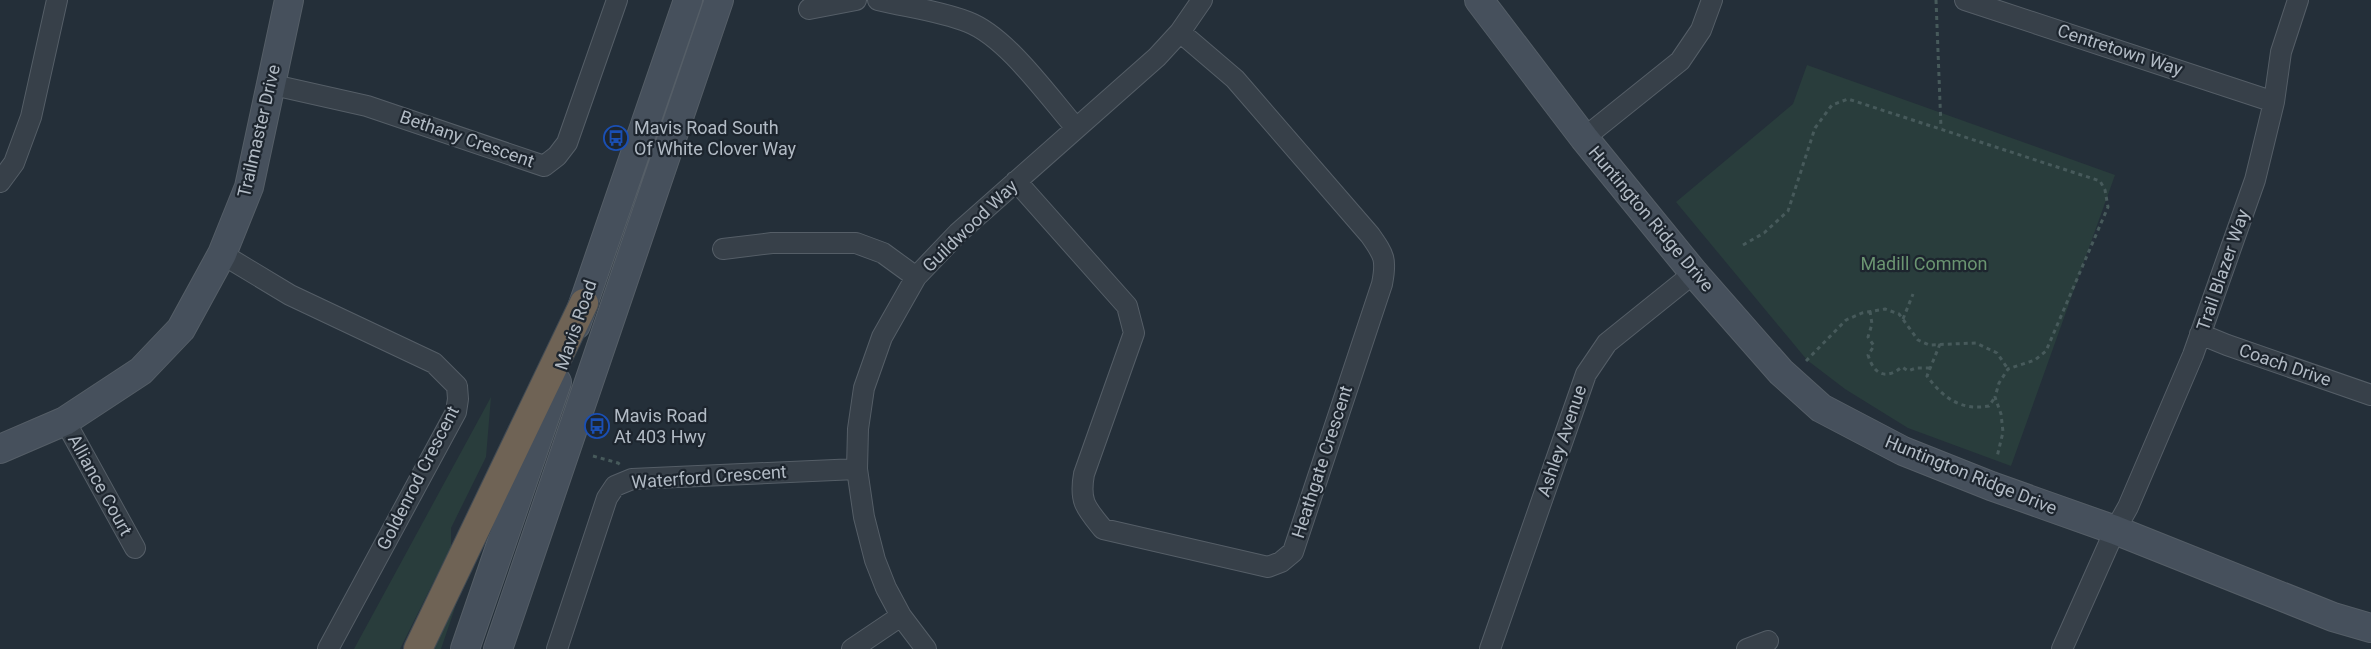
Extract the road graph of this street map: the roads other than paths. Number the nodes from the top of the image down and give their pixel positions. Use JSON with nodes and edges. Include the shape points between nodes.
{"nodes":[{"id":1,"x":57,"y":0,"type":"edge"},
{"id":2,"x":289,"y":0,"type":"edge"},
{"id":3,"x":617,"y":0,"type":"edge"},
{"id":4,"x":688,"y":0,"type":"edge"},
{"id":5,"x":719,"y":0,"type":"edge"},
{"id":6,"x":856,"y":0,"type":"edge"},
{"id":7,"x":878,"y":0,"type":"edge"},
{"id":8,"x":1202,"y":0,"type":"edge"},
{"id":9,"x":1479,"y":0,"type":"edge"},
{"id":10,"x":1712,"y":0,"type":"edge"},
{"id":11,"x":1965,"y":0,"type":"edge"},
{"id":12,"x":2298,"y":0,"type":"edge"},
{"id":13,"x":809,"y":9,"type":"dead end"},
{"id":14,"x":1180,"y":32,"type":"junction"},
{"id":15,"x":269,"y":84,"type":"junction"},
{"id":16,"x":2274,"y":102,"type":"junction"},
{"id":17,"x":1076,"y":128,"type":"junction"},
{"id":18,"x":1584,"y":138,"type":"junction"},
{"id":19,"x":1016,"y":181,"type":"junction"},
{"id":20,"x":0,"y":182,"type":"edge"},
{"id":21,"x":723,"y":249,"type":"dead end"},
{"id":22,"x":222,"y":254,"type":"junction"},
{"id":23,"x":1694,"y":273,"type":"junction"},
{"id":24,"x":916,"y":278,"type":"junction"},
{"id":25,"x":584,"y":303,"type":"junction"},
{"id":26,"x":2200,"y":334,"type":"junction"},
{"id":27,"x":2371,"y":395,"type":"edge"},
{"id":28,"x":65,"y":421,"type":"junction"},
{"id":29,"x":0,"y":449,"type":"edge"},
{"id":30,"x":857,"y":469,"type":"junction"},
{"id":31,"x":2115,"y":530,"type":"junction"},
{"id":32,"x":135,"y":548,"type":"dead end"},
{"id":33,"x":901,"y":616,"type":"junction"},
{"id":34,"x":2371,"y":628,"type":"edge"},
{"id":35,"x":1768,"y":642,"type":"dead end"},
{"id":36,"x":328,"y":649,"type":"edge"},
{"id":37,"x":418,"y":649,"type":"edge"},
{"id":38,"x":465,"y":649,"type":"edge"},
{"id":39,"x":498,"y":649,"type":"edge"},
{"id":40,"x":558,"y":649,"type":"edge"},
{"id":41,"x":852,"y":649,"type":"edge"},
{"id":42,"x":926,"y":649,"type":"edge"},
{"id":43,"x":1490,"y":649,"type":"edge"},
{"id":44,"x":1748,"y":649,"type":"edge"},
{"id":45,"x":2062,"y":649,"type":"edge"}],
"edges":[{"from":1,"to":20,"type":"street","via":[[31,117],[14,163]]},
{"from":2,"to":15,"type":"street","name":"Trailmaster Drive"},
{"from":3,"to":15,"type":"street","name":"Bethany Crescent","via":[[567,143],[558,156],[544,166],[367,106]]},
{"from":4,"to":25,"type":"street","name":"Mavis Road"},
{"from":5,"to":39,"type":"street","name":"Mavis Road"},
{"from":6,"to":13,"type":"street"},
{"from":7,"to":17,"type":"street","via":[[968,22],[990,34]]},
{"from":8,"to":14,"type":"street","name":"Guildwood Way"},
{"from":9,"to":18,"type":"street","name":"Huntington Ridge Drive"},
{"from":10,"to":18,"type":"street","via":[[1701,30],[1680,61]]},
{"from":11,"to":16,"type":"street","name":"Centretown Way"},
{"from":12,"to":16,"type":"street","name":"Trail Blazer Way","via":[[2281,52]]},
{"from":14,"to":17,"type":"street","name":"Guildwood Way"},
{"from":14,"to":19,"type":"street","name":"Heathgate Crescent","via":[[1235,79],[1370,235],[1384,256],[1386,267],[1382,284],[1293,552],[1281,562],[1268,567],[1103,528],[1087,510],[1081,492],[1084,474],[1134,333],[1127,306]]},
{"from":15,"to":22,"type":"street","name":"Trailmaster Drive","via":[[249,187]]},
{"from":16,"to":26,"type":"street","name":"Trail Blazer Way","via":[[2254,180]]},
{"from":17,"to":19,"type":"street","name":"Guildwood Way"},
{"from":18,"to":23,"type":"street","name":"Huntington Ridge Drive"},
{"from":19,"to":24,"type":"street","name":"Guildwood Way","via":[[958,233]]},
{"from":21,"to":24,"type":"street","via":[[772,243],[856,243],[883,253]]},
{"from":22,"to":28,"type":"street","name":"Trailmaster Drive","via":[[181,329],[141,372]]},
{"from":22,"to":36,"type":"street","name":"Goldenrod Crescent","via":[[290,295],[434,364],[457,386],[456,412]]},
{"from":23,"to":31,"type":"street","name":"Huntington Ridge Drive","via":[[1781,372],[1821,408],[1902,451]]},
{"from":23,"to":43,"type":"street","name":"Ashley Avenue","via":[[1607,343],[1586,374]]},
{"from":24,"to":30,"type":"street","name":"Guildwood Way","via":[[882,337],[864,388]]},
{"from":25,"to":37,"type":"highway"},
{"from":25,"to":38,"type":"street","name":"Mavis Road"},
{"from":26,"to":27,"type":"street","name":"Coach Drive"},
{"from":26,"to":31,"type":"street","name":"Trail Blazer Way","via":[[2128,507]]},
{"from":28,"to":29,"type":"street","name":"Trailmaster Drive"},
{"from":28,"to":32,"type":"street","name":"Alliance Court"},
{"from":30,"to":33,"type":"street","name":"Guildwood Way","via":[[864,518],[875,560]]},
{"from":30,"to":40,"type":"street","name":"Waterford Crescent","via":[[632,479],[615,486],[607,498]]},
{"from":31,"to":34,"type":"street","name":"Huntington Ridge Drive","via":[[2333,617]]},
{"from":31,"to":45,"type":"street"},
{"from":33,"to":41,"type":"street"},
{"from":33,"to":42,"type":"street","name":"Guildwood Way"},
{"from":35,"to":44,"type":"street"}]}
